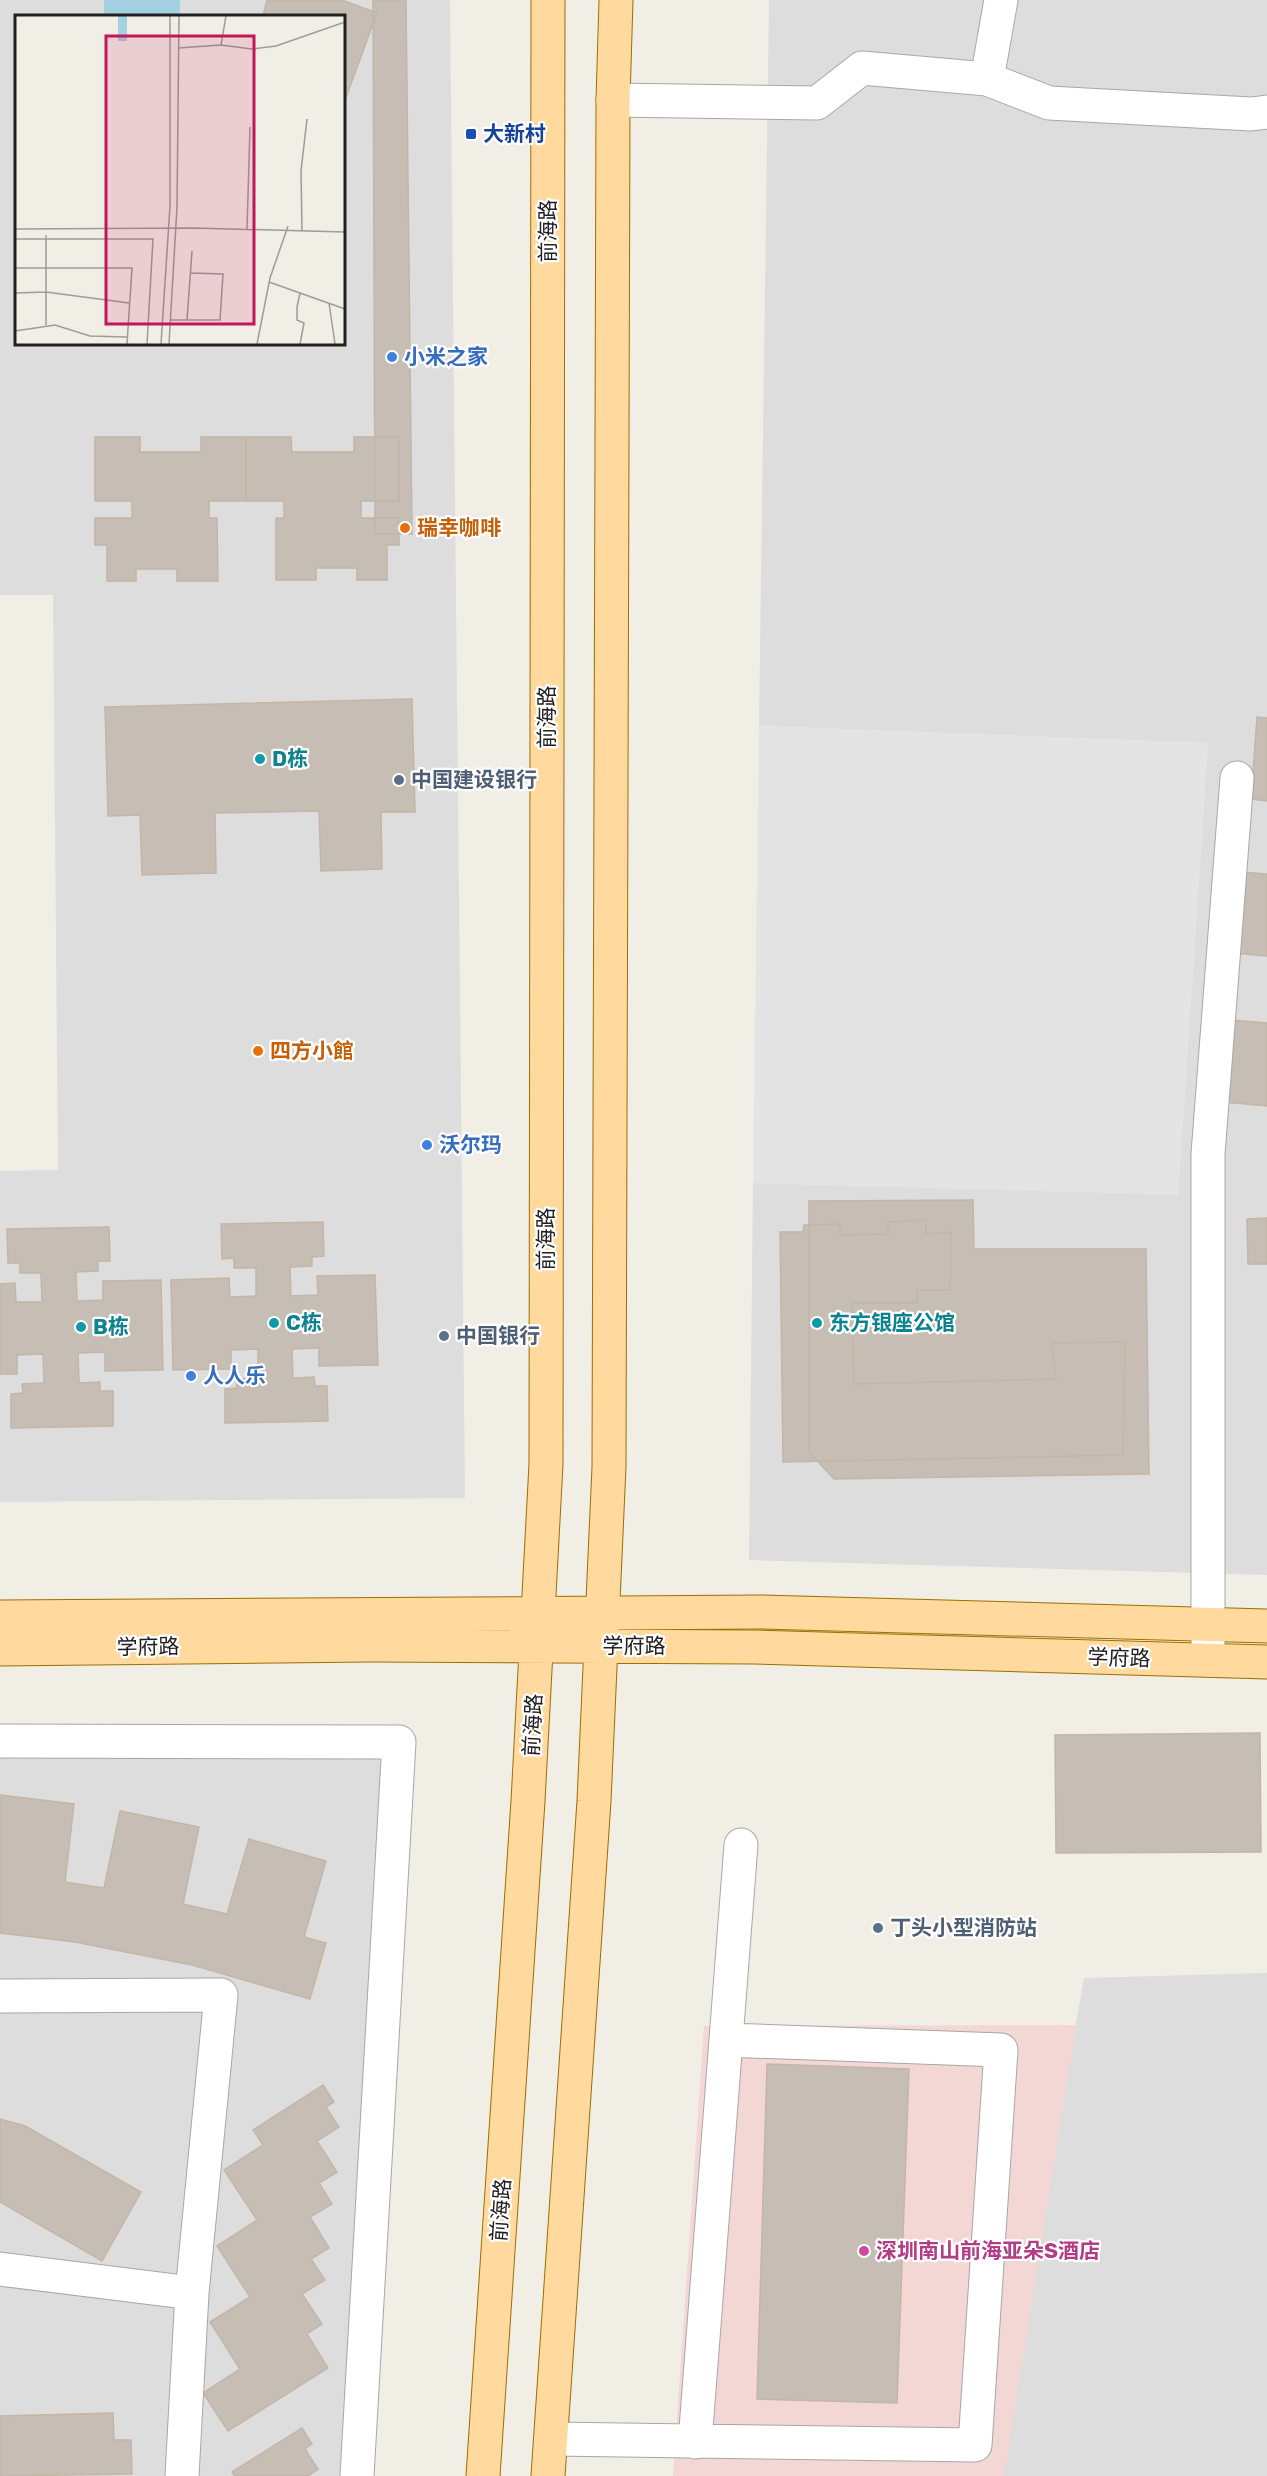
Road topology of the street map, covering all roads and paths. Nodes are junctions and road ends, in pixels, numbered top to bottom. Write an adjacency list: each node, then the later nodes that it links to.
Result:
1 (548, 0): 8 (main road, 前海路)
2 (616, 0): 5 (main road)
3 (1001, 0): 4 (lane)
4 (987, 79): 5 (lane); 6 (lane)
5 (613, 100): 9 (main road)
6 (1267, 112)
7 (1237, 778): 11 (lane)
8 (538, 1613): 9 (main road, 学府路); 10 (main road, 学府路); 13 (main road, 前海路)
9 (603, 1613): 11 (main road, 学府路); 14 (main road)
10 (0, 1617)
11 (1209, 1625): 12 (main road, 学府路); 16 (lane)
12 (1267, 1626)
13 (537, 1645): 14 (main road, 学府路); 15 (main road, 学府路); 28 (main road, 前海路)
14 (601, 1646): 16 (main road, 学府路); 24 (main road)
15 (0, 1649)
16 (1208, 1660): 17 (main road, 学府路)
17 (1267, 1662)
18 (0, 1741): 27 (lane)
19 (741, 1845): 21 (lane)
20 (0, 1996): 23 (lane)
21 (726, 2040): 25 (lane); 25 (lane)
22 (0, 2268): 23 (lane)
23 (192, 2293): 26 (lane)
24 (551, 2439): 25 (lane); 29 (main road)
25 (695, 2442)
26 (182, 2476)
27 (357, 2476)
28 (483, 2476)
29 (548, 2476)

